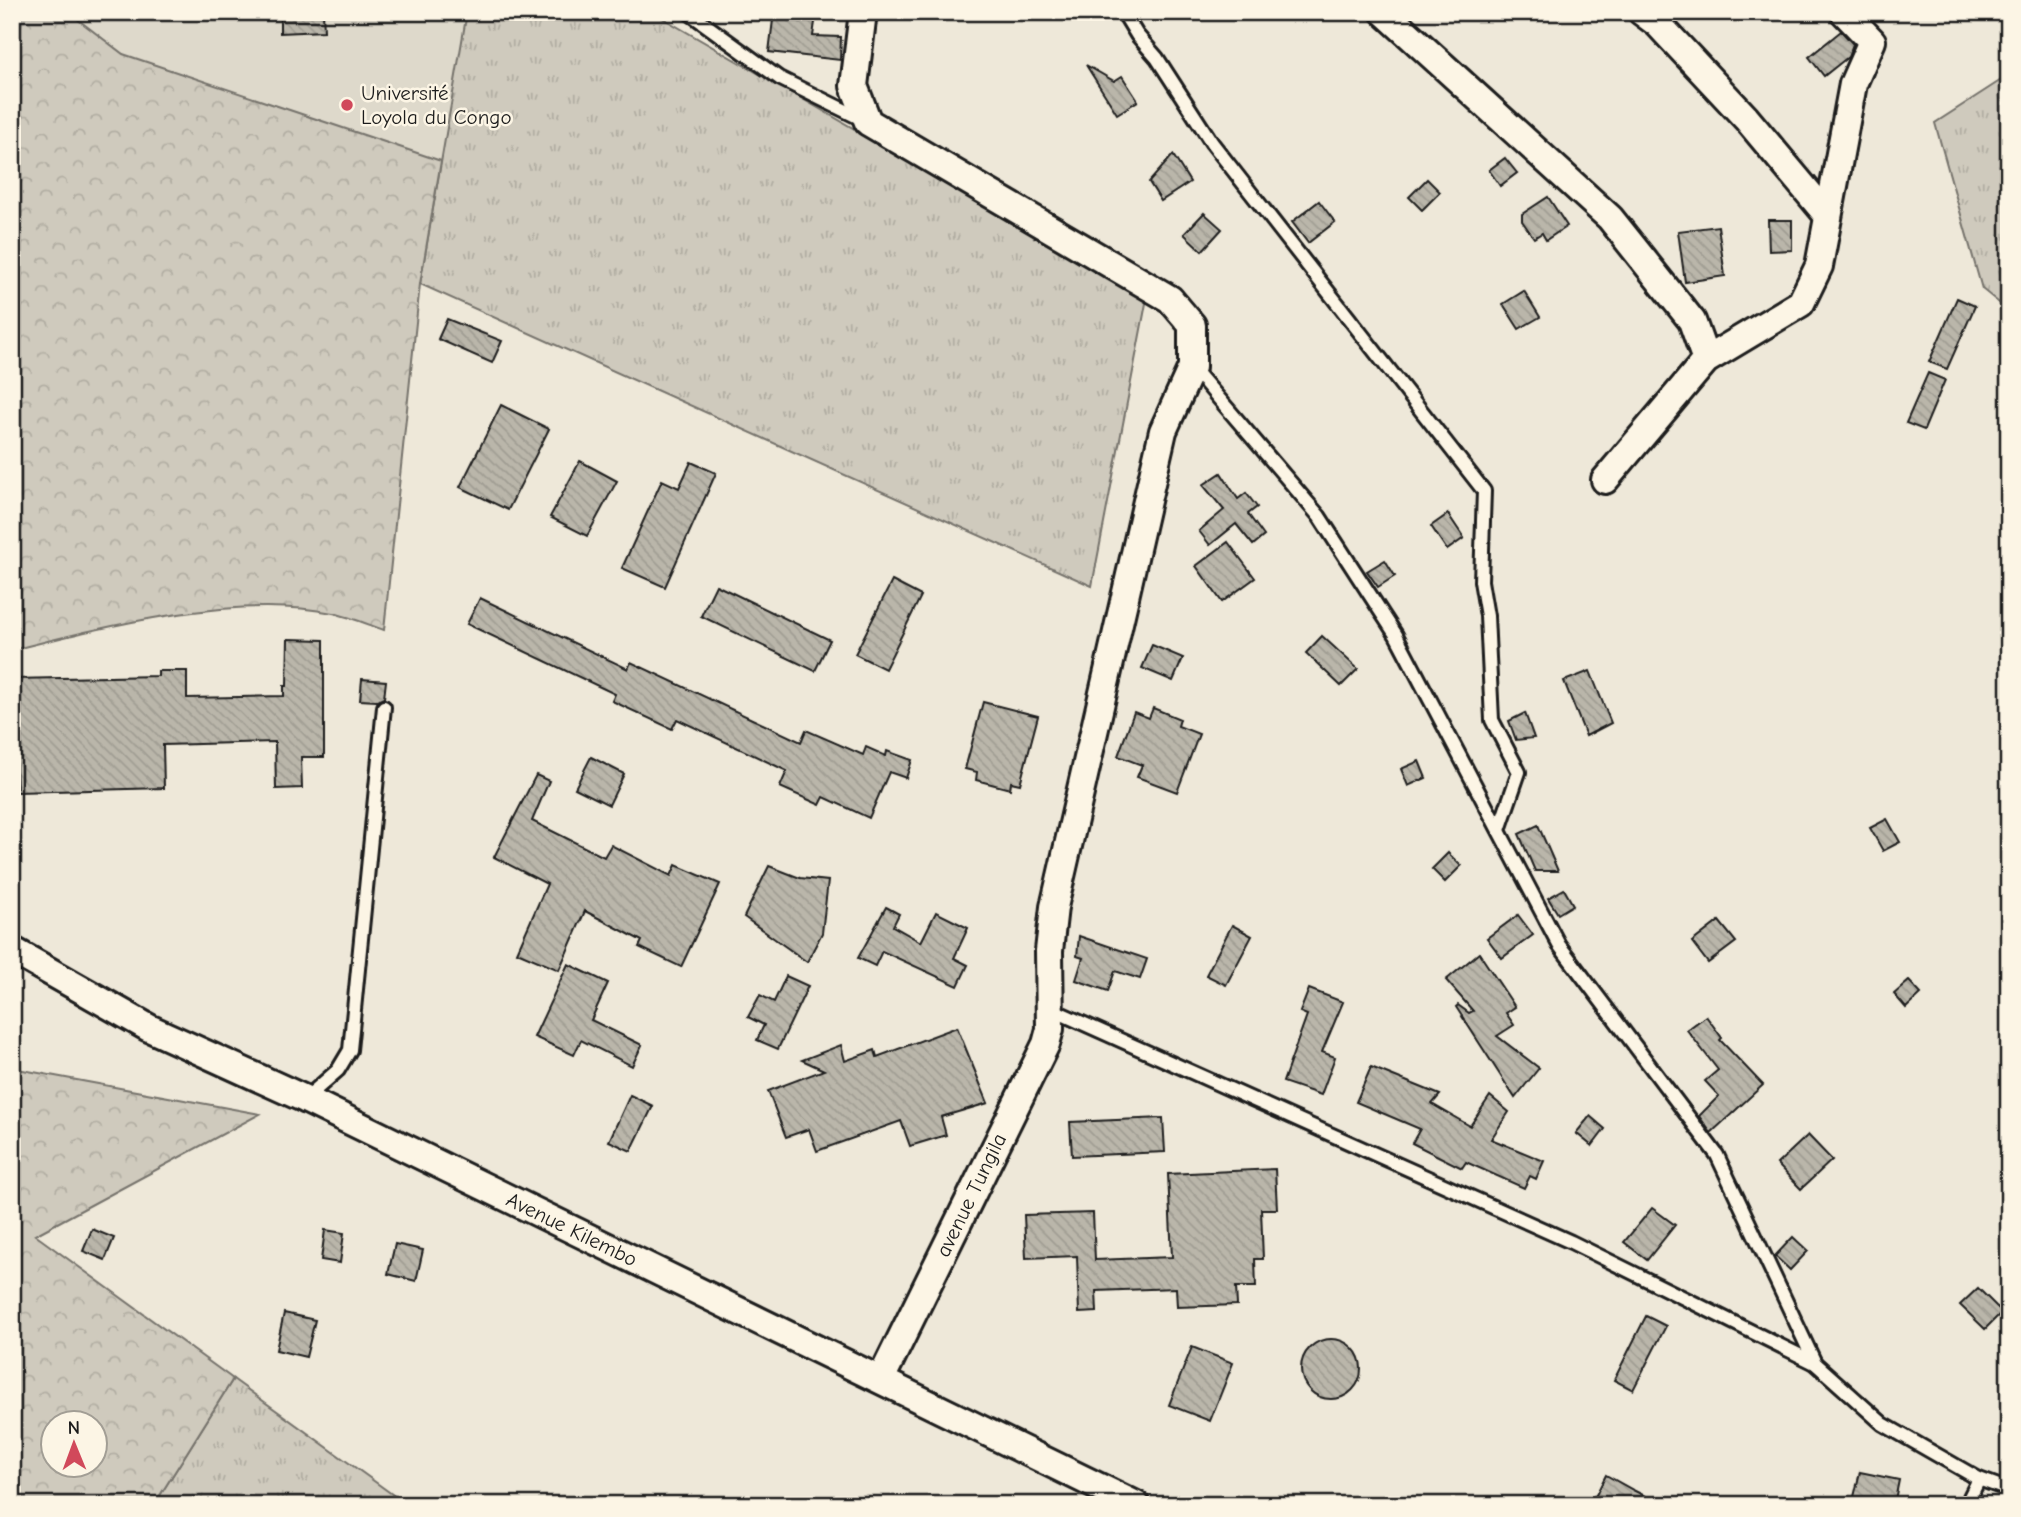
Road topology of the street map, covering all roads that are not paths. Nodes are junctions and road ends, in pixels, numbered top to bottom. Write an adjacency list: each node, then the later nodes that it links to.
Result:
1 (688, 12): 9 (lane)
2 (863, 12): 9 (street)
3 (1123, 12): 15 (lane)
4 (1384, 12): 11 (street)
5 (1642, 12): 10 (street)
6 (1844, 12): 8 (street)
7 (1853, 12): 8 (street)
8 (1872, 41): 10 (street)
9 (868, 122): 12 (street)
10 (1828, 216): 11 (street)
11 (1706, 360): 13 (street)
12 (1192, 367): 15 (lane); 17 (street, avenue Tungila)
13 (1605, 480)
14 (384, 707): 18 (lane)
15 (1499, 830): 19 (lane)
16 (12, 950): 18 (street, Avenue Kilembo)
17 (1051, 1009): 19 (lane); 20 (street, avenue Tungila)
18 (305, 1099): 20 (street, Avenue Kilembo)
19 (1815, 1363): 21 (lane)
20 (881, 1379): 23 (street, Avenue Kilembo)
21 (1979, 1479): 22 (lane); 24 (lane)
22 (2009, 1490)
23 (1136, 1505)
24 (1966, 1505)

